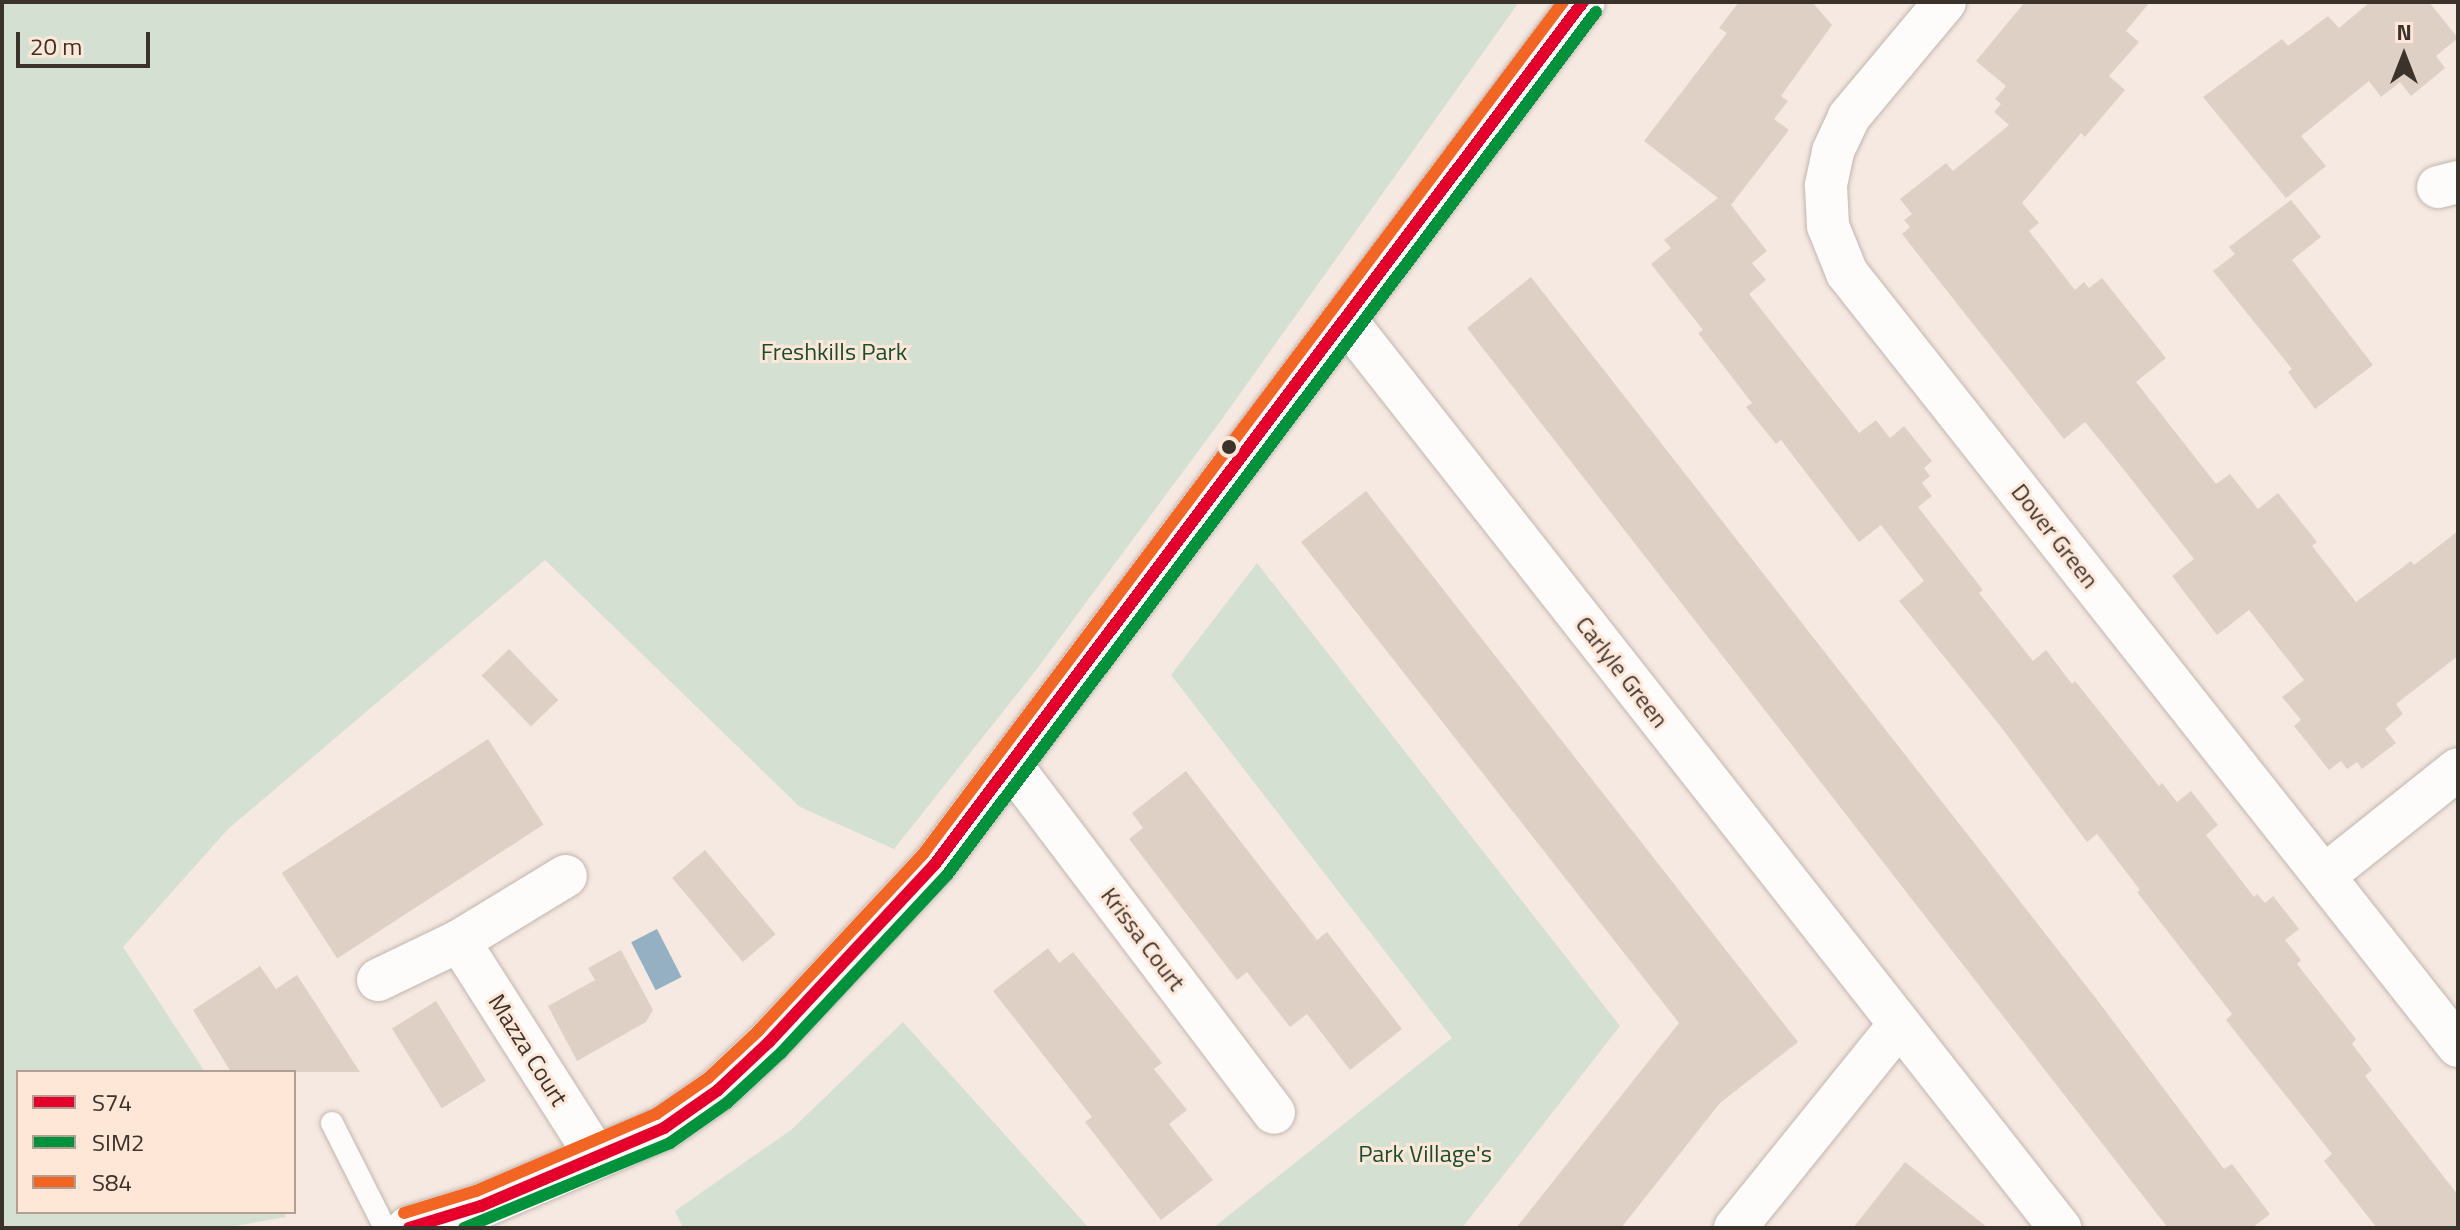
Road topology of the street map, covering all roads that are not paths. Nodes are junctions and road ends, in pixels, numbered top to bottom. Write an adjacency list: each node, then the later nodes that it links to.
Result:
1 (1583, 2): 3 (street)
2 (1945, 2): 7 (street, Dover Green)
3 (1345, 319): 4 (street); 10 (street, Carlyle Green)
4 (1011, 765): 12 (street, Krissa Court); 14 (street)
5 (2458, 769): 7 (street)
6 (566, 876): 8 (street)
7 (2324, 876): 11 (street, Dover Green)
8 (459, 941): 9 (street); 14 (street, Mazza Court)
9 (378, 980)
10 (1899, 1025): 17 (street); 18 (street, Carlyle Green)
11 (2458, 1046)
12 (1274, 1113)
13 (332, 1123): 16 (lane)
14 (597, 1158): 15 (street)
15 (434, 1224)
16 (385, 1228)
17 (1735, 1228)
18 (2060, 1228)

